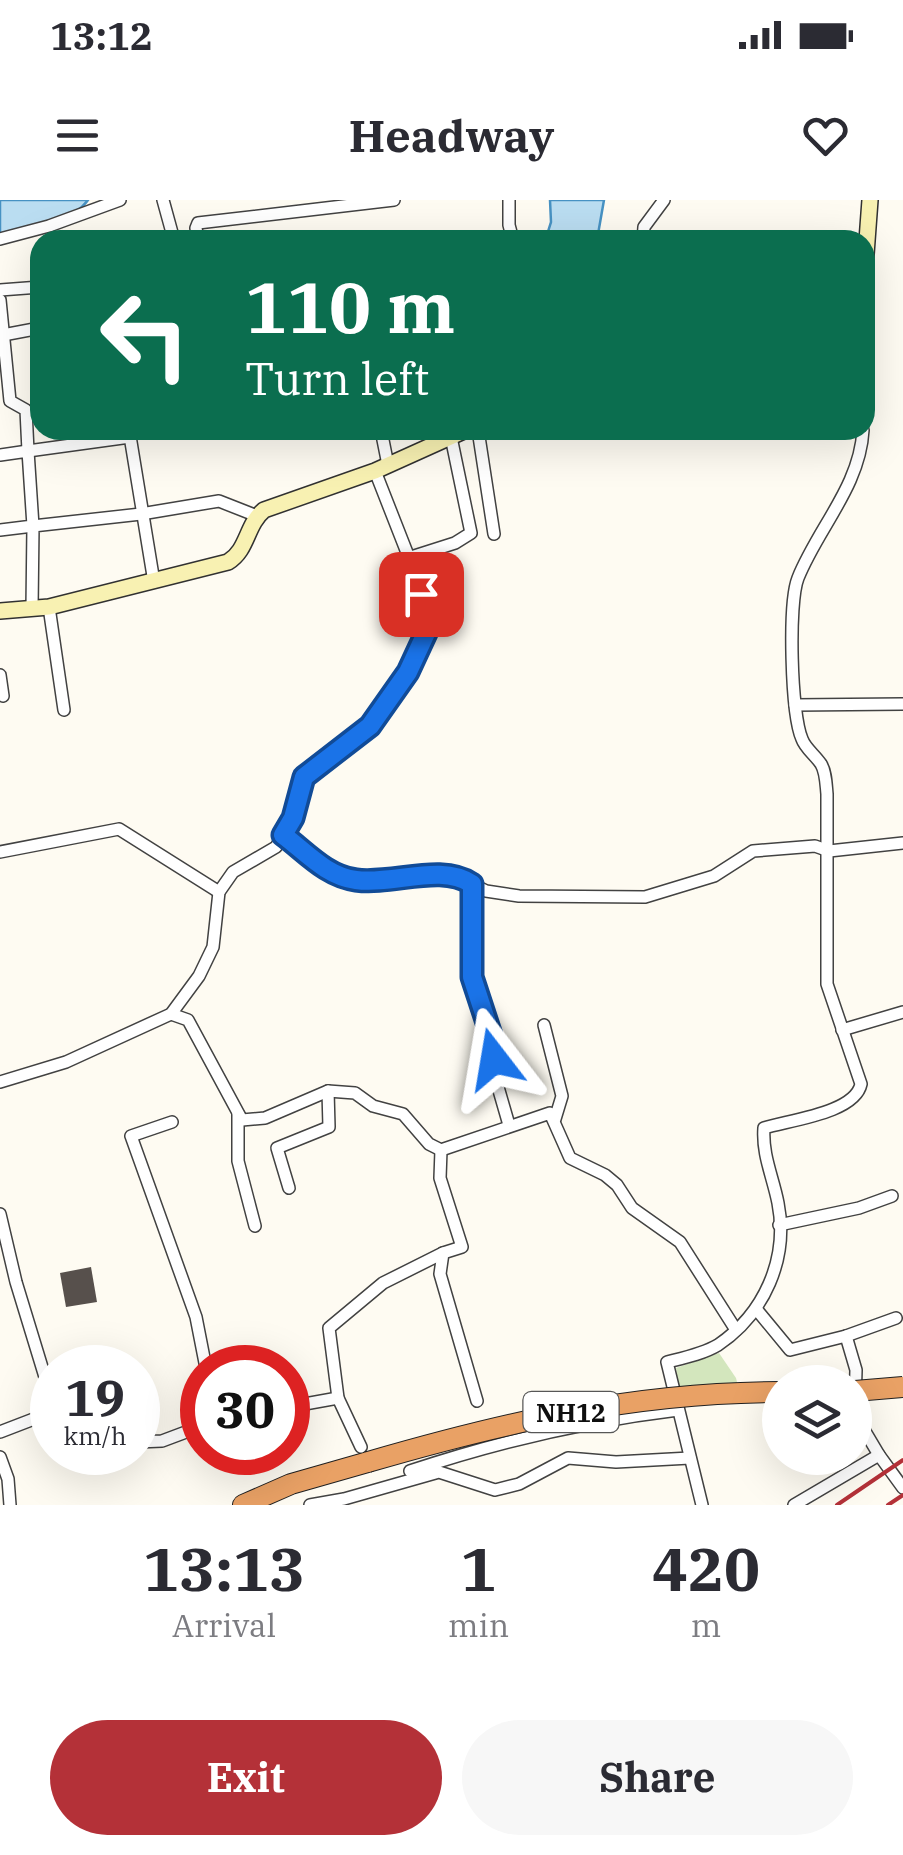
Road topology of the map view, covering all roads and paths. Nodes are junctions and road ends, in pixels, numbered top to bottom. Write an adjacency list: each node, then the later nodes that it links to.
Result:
1 (120, 200): 7 (street)
2 (163, 200): 8 (street)
3 (394, 200): 9 (street)
4 (509, 200): 10 (street)
5 (664, 200): 11 (street)
6 (870, 200): 12 (main road)
7 (33, 230)
8 (171, 230)
9 (196, 230)
10 (510, 230)
11 (644, 230)
12 (868, 230)
13 (30, 231): 14 (street)
14 (0, 238)
15 (30, 288): 16 (street)
16 (0, 290)
17 (0, 300): 19 (street)
18 (30, 330): 19 (street)
19 (3, 335): 27 (street)
20 (88, 440): 27 (street)
21 (131, 440): 30 (street)
22 (381, 440): 29 (street)
23 (443, 440): 29 (main road)
24 (460, 440): 35 (street)
25 (480, 440): 34 (street)
26 (862, 440): 42 (street)
27 (28, 450): 28 (street); 32 (street)
28 (0, 455)
29 (381, 468): 31 (main road); 35 (street)
30 (141, 514): 31 (street); 32 (street); 36 (street)
31 (257, 516): 36 (main road)
32 (34, 526): 33 (street); 38 (street)
33 (0, 530)
34 (494, 534)
35 (408, 558): 45 (street)
36 (154, 582): 37 (main road)
37 (49, 607): 38 (main road); 44 (street)
38 (32, 608): 39 (main road)
39 (0, 610)
40 (0, 675): 41 (street)
41 (4, 696)
42 (795, 704): 43 (street); 47 (street)
43 (903, 704)
44 (64, 710)
45 (283, 835): 49 (street); 50 (street)
46 (903, 844): 47 (street)
47 (829, 851): 49 (street); 54 (street)
48 (0, 852): 50 (street)
49 (472, 884): 60 (street)
50 (219, 892): 52 (street)
51 (903, 1012): 54 (street)
52 (171, 1014): 55 (street); 57 (street)
53 (544, 1025): 58 (street)
54 (842, 1030): 65 (street)
55 (0, 1082)
56 (328, 1091): 57 (street); 61 (street); 62 (street)
57 (238, 1114): 66 (street)
58 (555, 1119): 60 (street); 70 (street)
59 (172, 1122): 73 (street)
60 (508, 1125): 61 (street)
61 (441, 1150): 67 (street)
62 (289, 1188)
63 (892, 1196): 65 (street)
64 (0, 1214): 72 (street)
65 (778, 1225): 68 (street)
66 (256, 1226)
67 (443, 1253): 77 (street); 78 (street)
68 (757, 1310): 70 (street); 71 (street)
69 (896, 1318): 71 (street)
70 (736, 1330): 80 (street)
71 (846, 1336): 84 (street)
72 (35, 1345)
73 (201, 1345)
74 (903, 1387): 75 (highway, bridge)
75 (872, 1390)
76 (762, 1393): 87 (highway, NH12, bridge)
77 (338, 1398): 79 (street); 83 (street)
78 (477, 1401)
79 (310, 1403)
80 (678, 1410): 86 (street); 89 (street)
81 (30, 1420): 82 (street)
82 (0, 1432)
83 (361, 1447)
84 (879, 1456): 88 (street); 95 (street)
85 (0, 1457): 90 (street)
86 (690, 1458): 89 (street); 94 (street)
87 (331, 1473): 91 (highway, NH12); 92 (highway, NH12)
88 (903, 1488)
89 (331, 1500): 93 (street)
90 (10, 1505)
91 (243, 1505)
92 (272, 1505)
93 (310, 1505)
94 (702, 1505)
95 (794, 1505)

